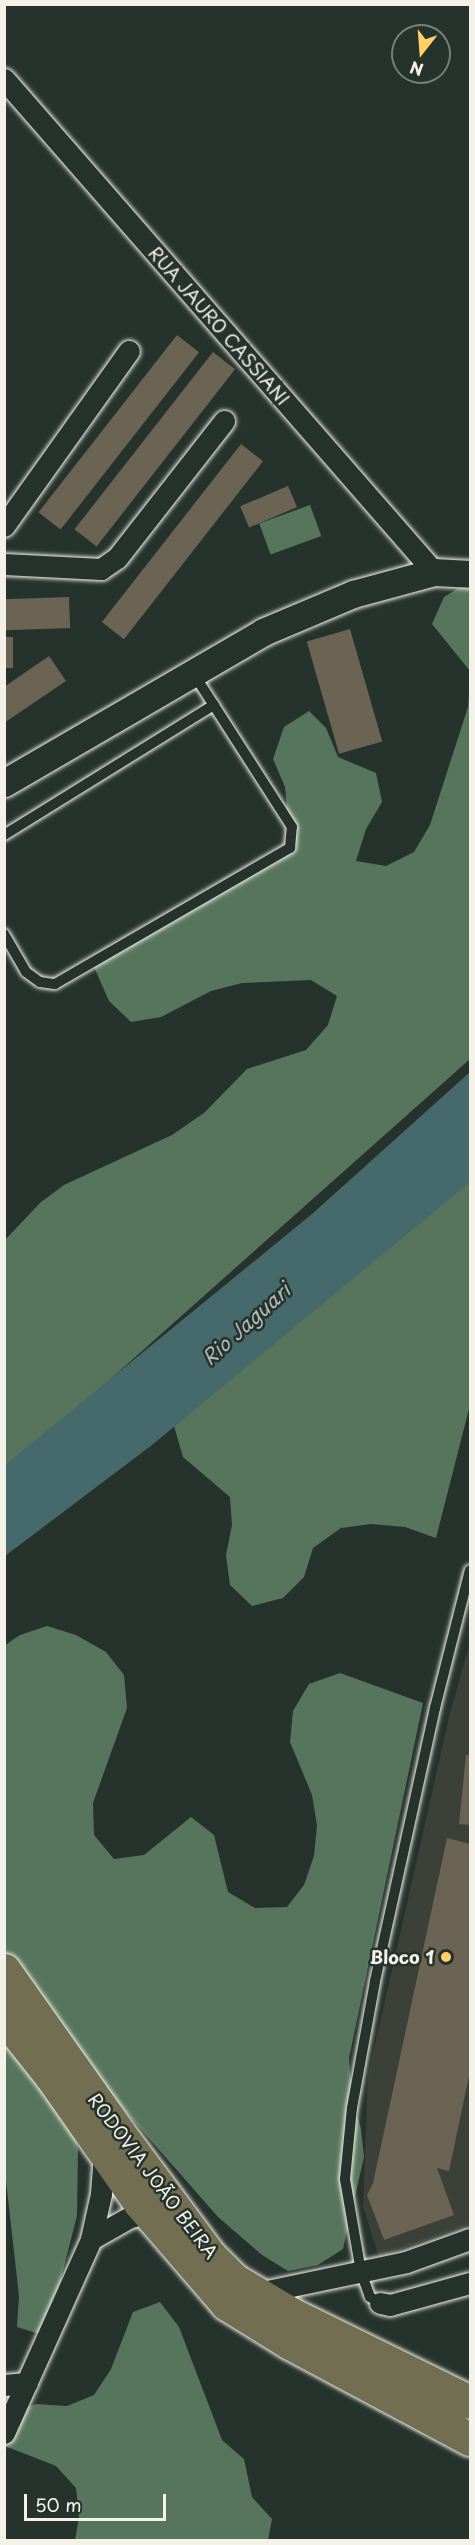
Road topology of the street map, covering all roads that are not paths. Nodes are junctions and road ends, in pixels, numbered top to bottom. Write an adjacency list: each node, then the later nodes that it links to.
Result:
1 (4, 80): 6 (street, RUA JAURO CASSIANI)
2 (129, 351): 4 (street)
3 (224, 421): 5 (street)
4 (4, 526)
5 (4, 564)
6 (434, 572): 7 (street); 8 (street)
7 (471, 574)
8 (193, 672): 9 (lane); 10 (street)
9 (214, 705): 11 (lane); 12 (lane)
10 (4, 783)
11 (4, 835)
12 (4, 934)
13 (471, 1570): 20 (lane)
14 (4, 1970): 22 (main road, RODOVIA JOÃO BEIRA)
15 (4, 2017): 16 (main road, RODOVIA JOÃO BEIRA)
16 (104, 2152): 17 (main road, RODOVIA JOÃO BEIRA); 18 (street)
17 (148, 2213): 18 (street); 28 (main road, RODOVIA JOÃO BEIRA)
18 (91, 2239): 24 (street)
19 (471, 2239): 20 (street)
20 (361, 2272): 22 (street); 23 (lane)
21 (471, 2283): 23 (street)
22 (253, 2294): 26 (main road, RODOVIA JOÃO BEIRA)
23 (380, 2303)
24 (27, 2383): 25 (street); 27 (street)
25 (4, 2385)
26 (471, 2402)
27 (4, 2433)
28 (471, 2439)

